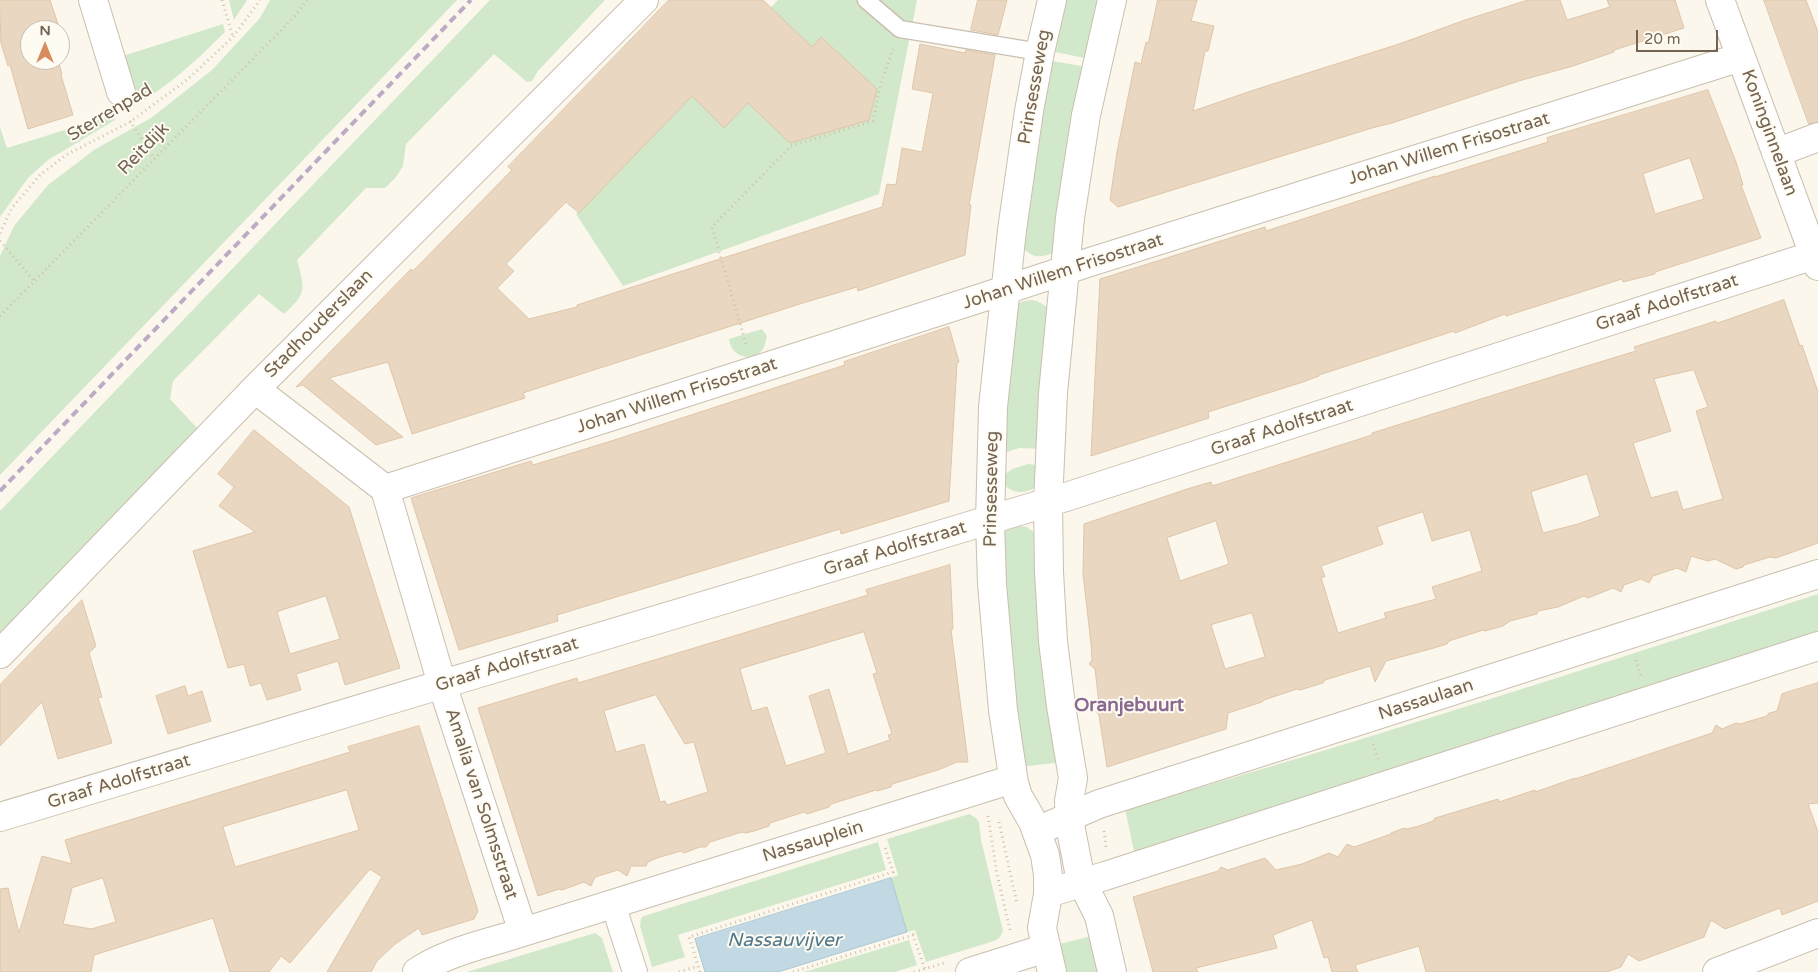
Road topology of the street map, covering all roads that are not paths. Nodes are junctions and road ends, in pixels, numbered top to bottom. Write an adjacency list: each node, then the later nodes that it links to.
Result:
1 (93, 0): 9 (street)
2 (644, 0): 15 (street, Stadhouderslaan)
3 (866, 0): 7 (lane)
4 (1052, 0): 7 (street, Prinsesseweg)
5 (1112, 0): 13 (street)
6 (1720, 0): 8 (street, Koninginnelaan)
7 (1040, 52): 14 (street, Prinsesseweg)
8 (1741, 57): 11 (street, Koninginnelaan); 13 (street, Johan Willem Frisostraat)
9 (121, 92)
10 (1818, 137): 11 (street)
11 (1776, 153): 12 (street, Koninginnelaan)
12 (1816, 261): 17 (street, Graaf Adolfstraat)
13 (1065, 270): 14 (street, Johan Willem Frisostraat); 17 (street)
14 (1006, 290): 16 (street, Johan Willem Frisostraat); 18 (street, Prinsesseweg)
15 (254, 389): 16 (street); 21 (street, Stadhouderslaan)
16 (385, 489): 22 (street, Amalia van Solmsstraat)
17 (1048, 503): 18 (street, Graaf Adolfstraat); 25 (street)
18 (990, 521): 22 (street, Graaf Adolfstraat); 23 (street, Prinsesseweg)
19 (1818, 574): 25 (street, Nassaulaan)
20 (1818, 646): 27 (street)
21 (0, 654)
22 (442, 684): 24 (street, Graaf Adolfstraat); 30 (street, Amalia van Solmsstraat)
23 (1013, 779): 26 (street, Prinsesseweg); 29 (street, Nassauplein)
24 (0, 817)
25 (1070, 817): 26 (street, Nassaulaan); 27 (street)
26 (1037, 831): 28 (street, Prinsesseweg)
27 (1083, 883): 28 (street); 36 (street)
28 (1048, 893): 32 (street, Prinsesseweg)
29 (613, 904): 30 (street, Nassauplein); 34 (street)
30 (523, 932): 33 (street, Nassauplein)
31 (1818, 933): 37 (street)
32 (1049, 960): 35 (street)
33 (416, 972)
34 (636, 972)
35 (970, 972)
36 (1112, 972)
37 (1717, 972)

